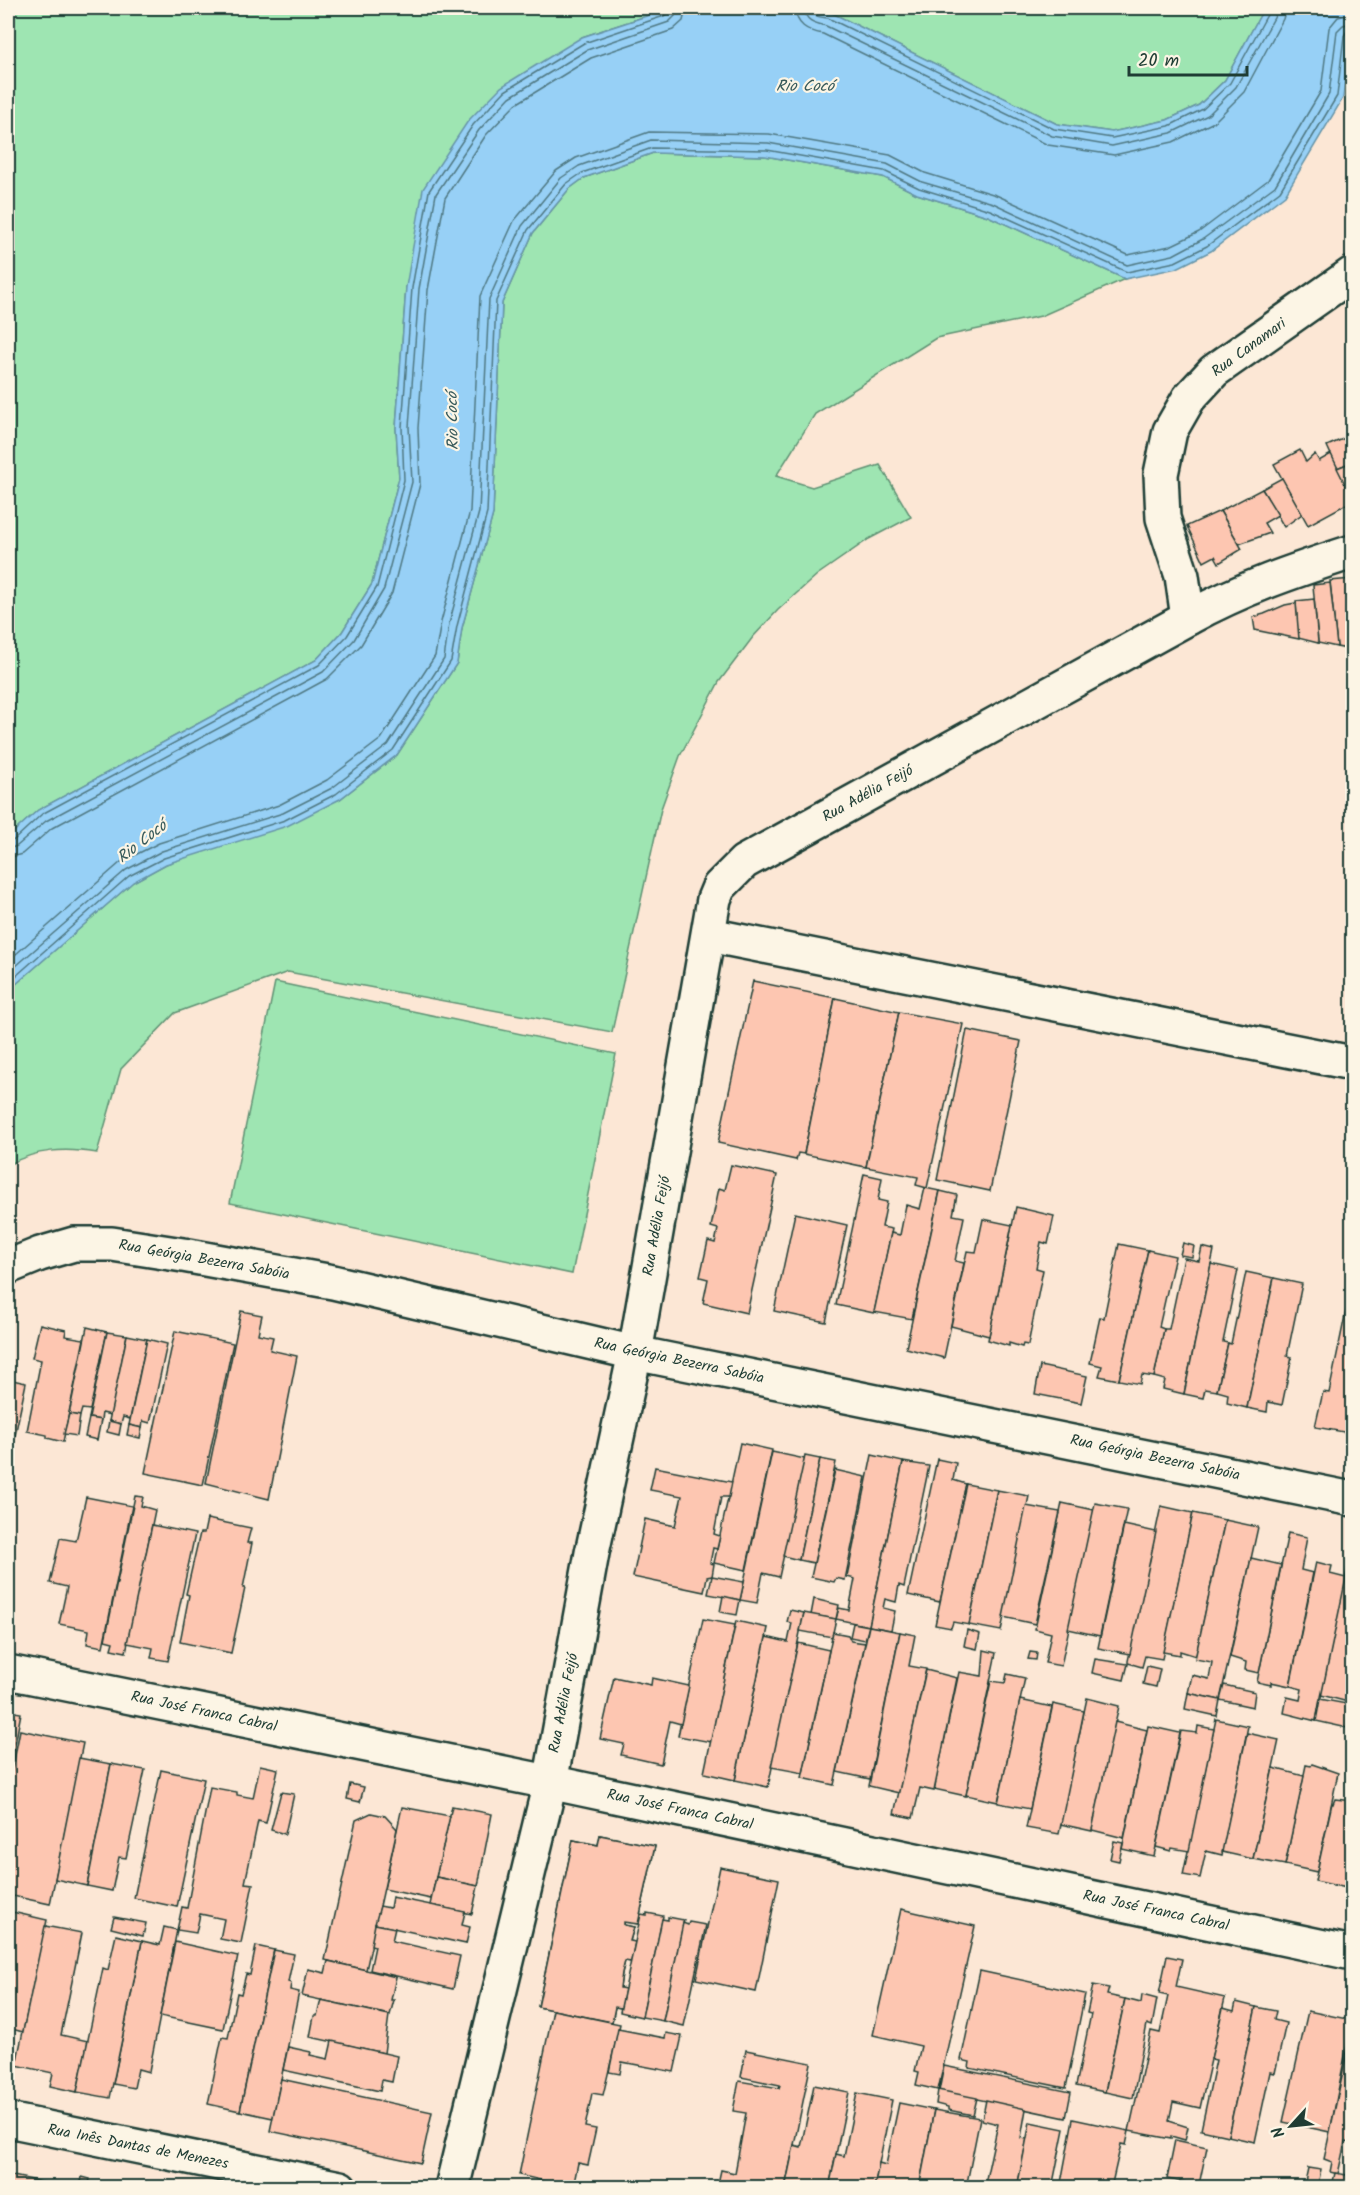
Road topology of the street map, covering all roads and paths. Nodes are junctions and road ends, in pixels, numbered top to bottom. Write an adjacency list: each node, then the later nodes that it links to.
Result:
1 (1353, 274): 3 (street, Rua Canamari)
2 (1353, 552): 3 (street, Rua Adélia Feijó)
3 (1188, 618): 4 (street, Rua Adélia Feijó)
4 (709, 934): 5 (street); 7 (street, Rua Adélia Feijó)
5 (1353, 1063)
6 (8, 1267): 7 (street, Rua Geórgia Bezerra Sabóia)
7 (635, 1353): 8 (street, Rua Geórgia Bezerra Sabóia); 10 (street, Rua Adélia Feijó)
8 (1353, 1499)
9 (8, 1672): 10 (street, Rua José Franca Cabral)
10 (550, 1783): 11 (street, Rua José Franca Cabral); 14 (street, Rua Adélia Feijó)
11 (1353, 1953)
12 (8, 2120): 13 (street, Rua Inês Dantas de Menezes)
13 (340, 2187)
14 (452, 2187)

